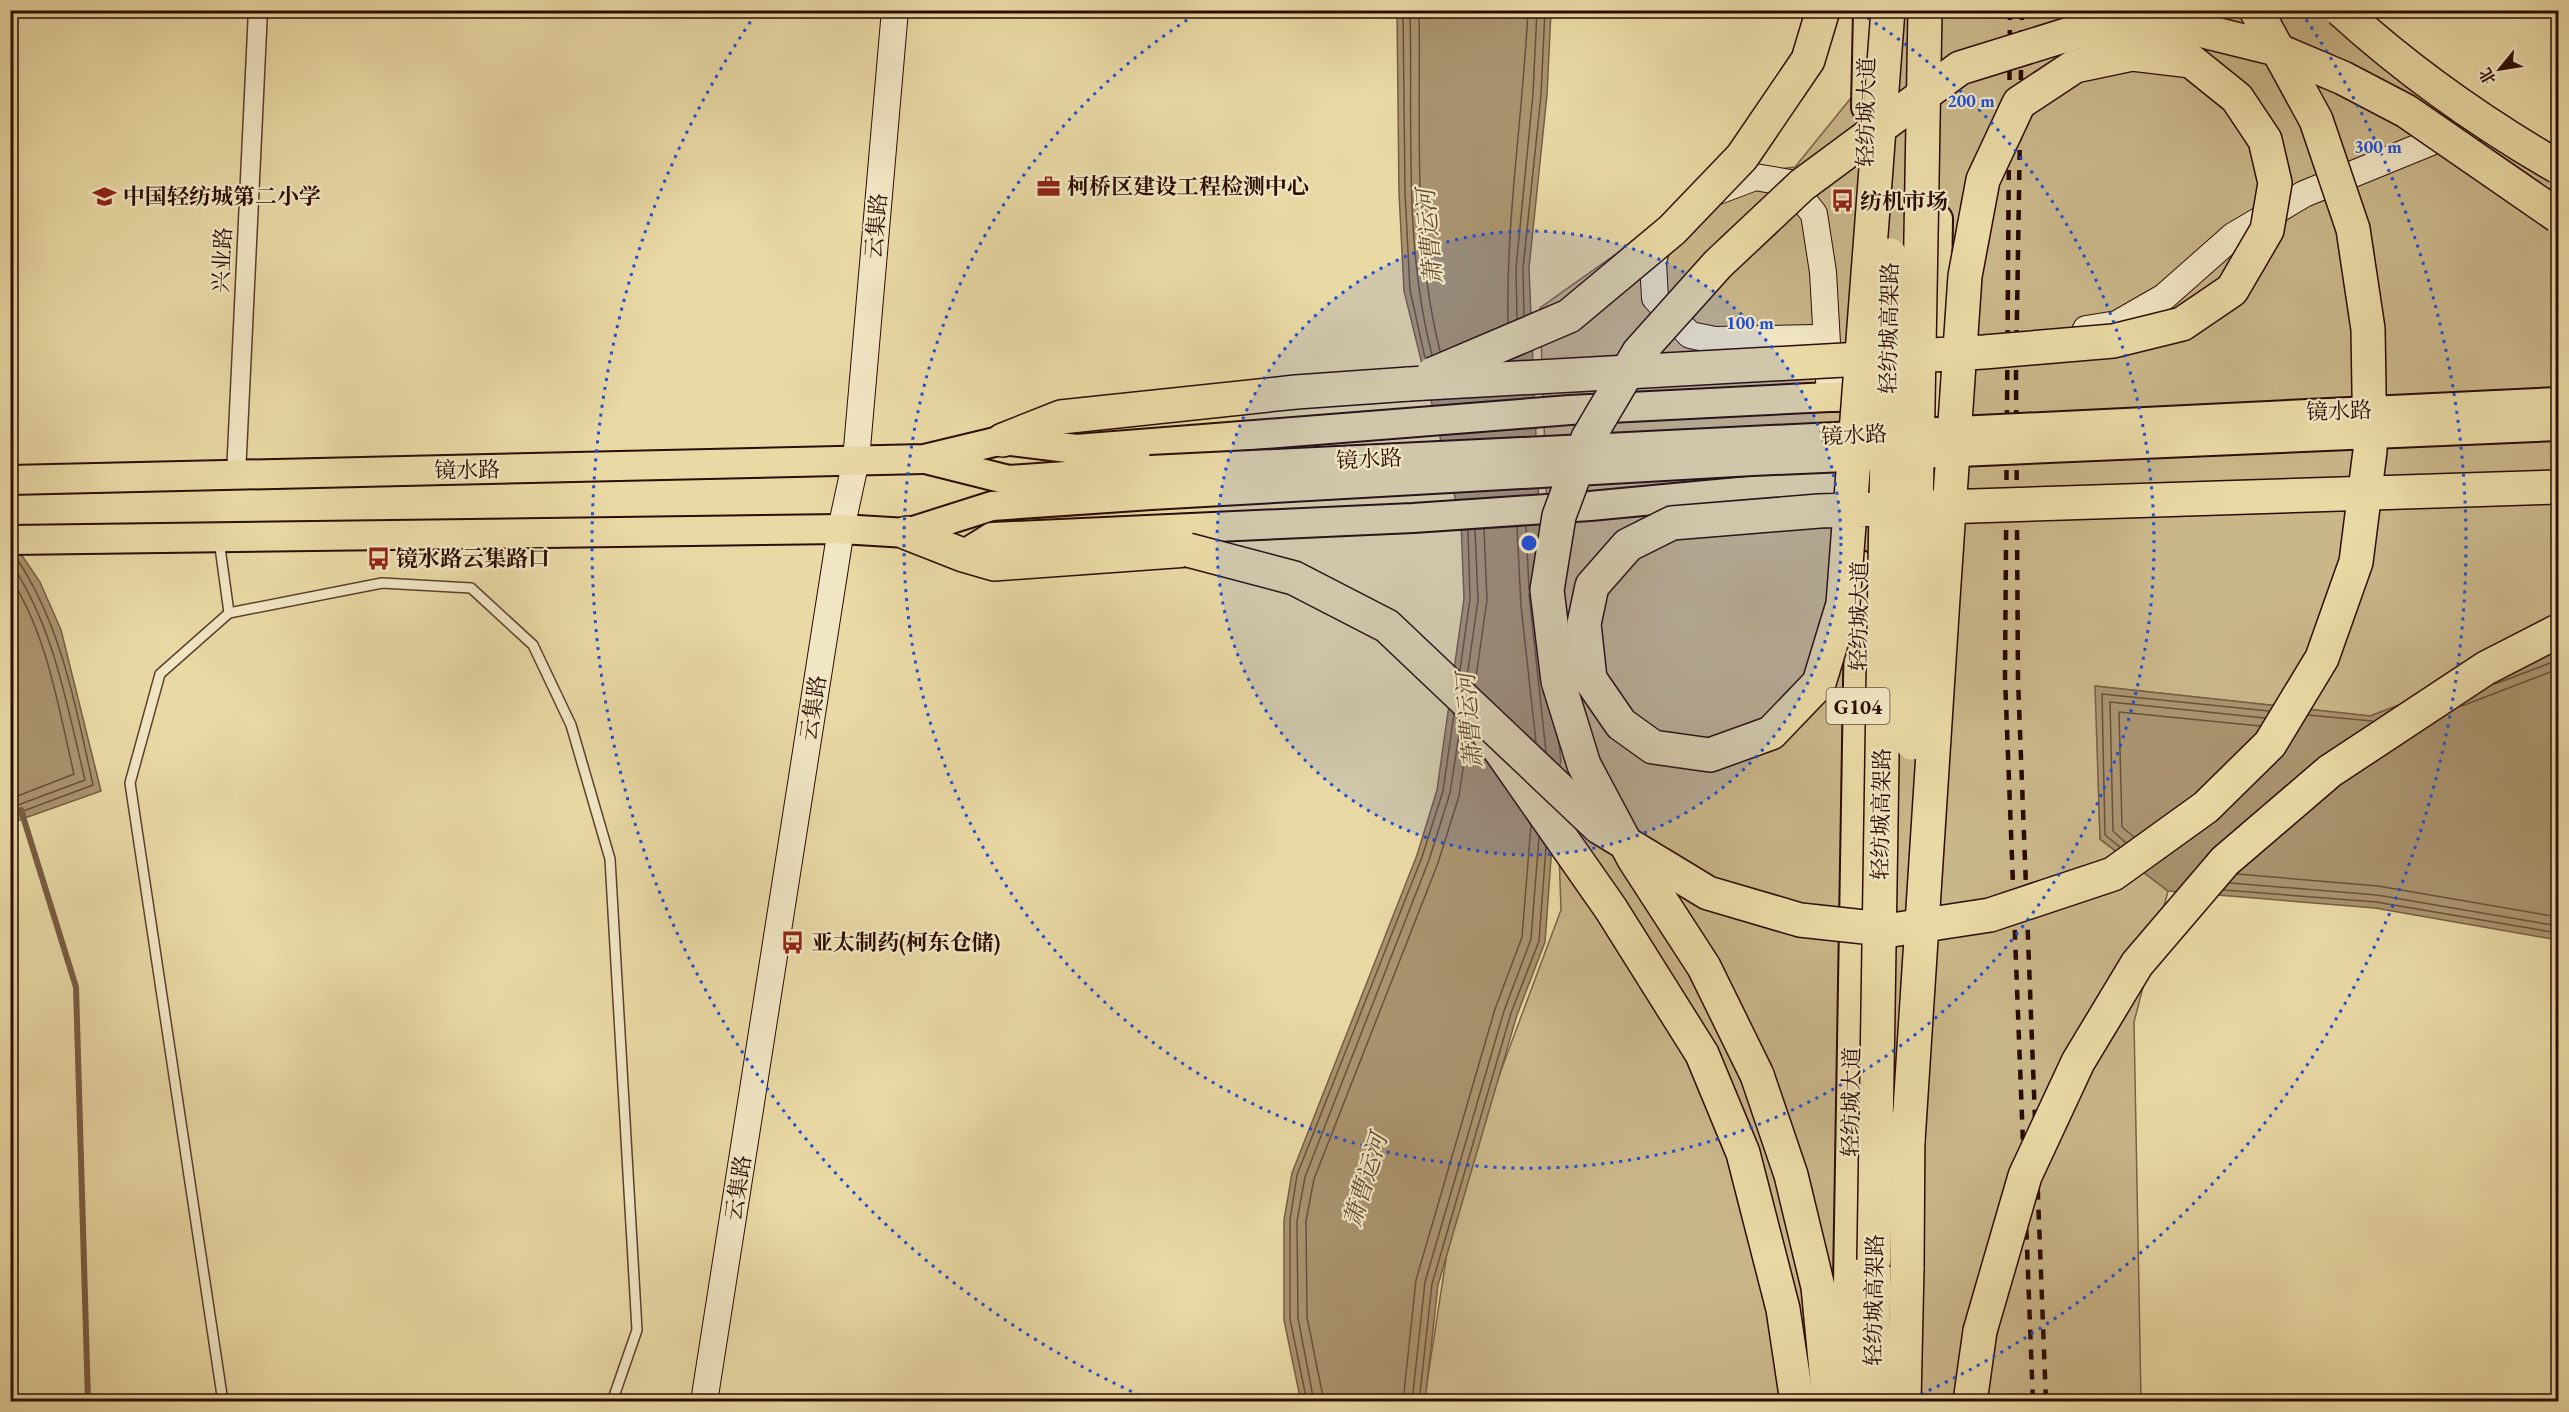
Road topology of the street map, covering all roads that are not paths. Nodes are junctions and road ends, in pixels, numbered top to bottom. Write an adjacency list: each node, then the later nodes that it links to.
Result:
1 (258, 10): 25 (street, 兴业路)
2 (895, 10): 24 (street, 云集路)
3 (1823, 10): 16 (highway, bridge)
4 (1868, 10): 17 (main road, 轻纺城大道 / G104)
5 (1888, 10): 30 (highway, bridge)
6 (1894, 10): 46 (highway, 轻纺城高架路, bridge)
7 (1925, 10): 39 (highway, 轻纺城高架路, bridge)
8 (1941, 10): 18 (main road)
9 (2256, 10): 38 (highway, bridge)
10 (2341, 10): 12 (highway, bridge)
11 (2559, 150): 14 (street)
12 (2559, 166)
13 (2559, 216): 44 (highway, bridge)
14 (2041, 335)
15 (1815, 338): 19 (street)
16 (1409, 384): 22 (highway); 39 (highway, bridge)
17 (1861, 396): 18 (main road); 19 (main road); 26 (main road, 轻纺城大道 / G104)
18 (1935, 396): 27 (main road)
19 (1830, 397): 22 (main road)
20 (2559, 402): 29 (main road, 镜水路, bridge)
21 (2559, 426): 29 (main road, bridge)
22 (1003, 440): 23 (main road)
23 (924, 459): 24 (main road, 镜水路); 29 (main road)
24 (856, 460): 25 (main road, 镜水路); 31 (street, 云集路)
25 (236, 475): 28 (main road, 镜水路)
26 (1862, 479): 27 (main road); 35 (main road); 45 (main road, 轻纺城大道 / G104)
27 (1934, 479): 48 (main road)
28 (10, 480)
29 (1150, 482): 32 (main road)
30 (2559, 487)
31 (841, 529): 32 (main road); 33 (main road); 42 (street, 云集路)
32 (907, 533): 35 (highway)
33 (219, 537): 34 (main road); 36 (lane)
34 (10, 540)
35 (963, 555): 38 (highway, bridge)
36 (229, 613): 40 (lane); 41 (lane)
37 (2559, 631): 49 (highway, bridge)
38 (1469, 704): 43 (highway, bridge)
39 (1908, 1141): 47 (highway, 轻纺城高架路, bridge)
40 (223, 1401)
41 (612, 1401)
42 (704, 1401)
43 (1797, 1401)
44 (1829, 1401)
45 (1846, 1401)
46 (1872, 1401)
47 (1904, 1401)
48 (1918, 1401)
49 (1970, 1401)

